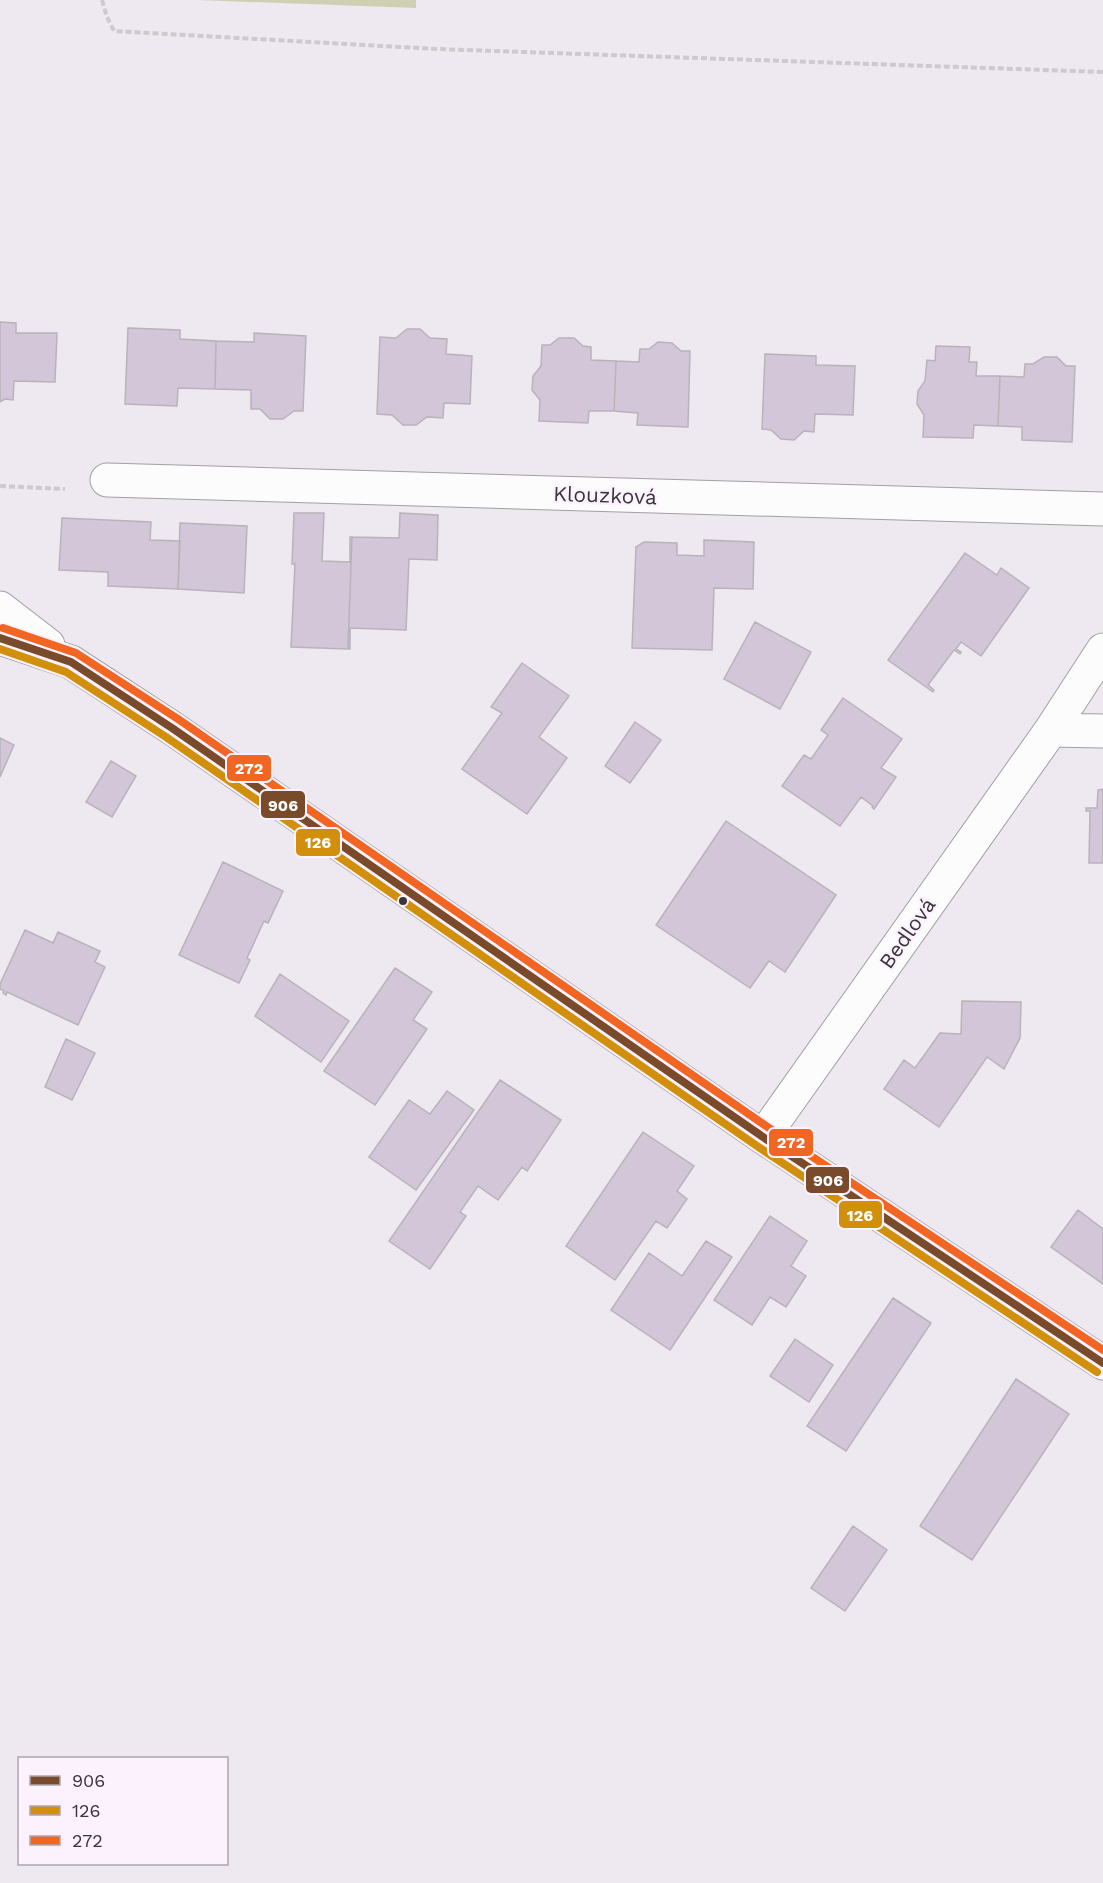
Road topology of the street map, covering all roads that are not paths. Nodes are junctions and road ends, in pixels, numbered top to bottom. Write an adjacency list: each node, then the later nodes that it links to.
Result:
1 (107, 480): 2 (street, Klouzková)
2 (1103, 509)
3 (0, 608): 6 (street)
4 (0, 638): 6 (street)
5 (1103, 650): 7 (street, Bedlová)
6 (71, 662): 9 (street)
7 (1051, 730): 8 (street); 9 (street, Bedlová)
8 (1103, 731)
9 (763, 1137): 10 (street)
10 (1103, 1363)

